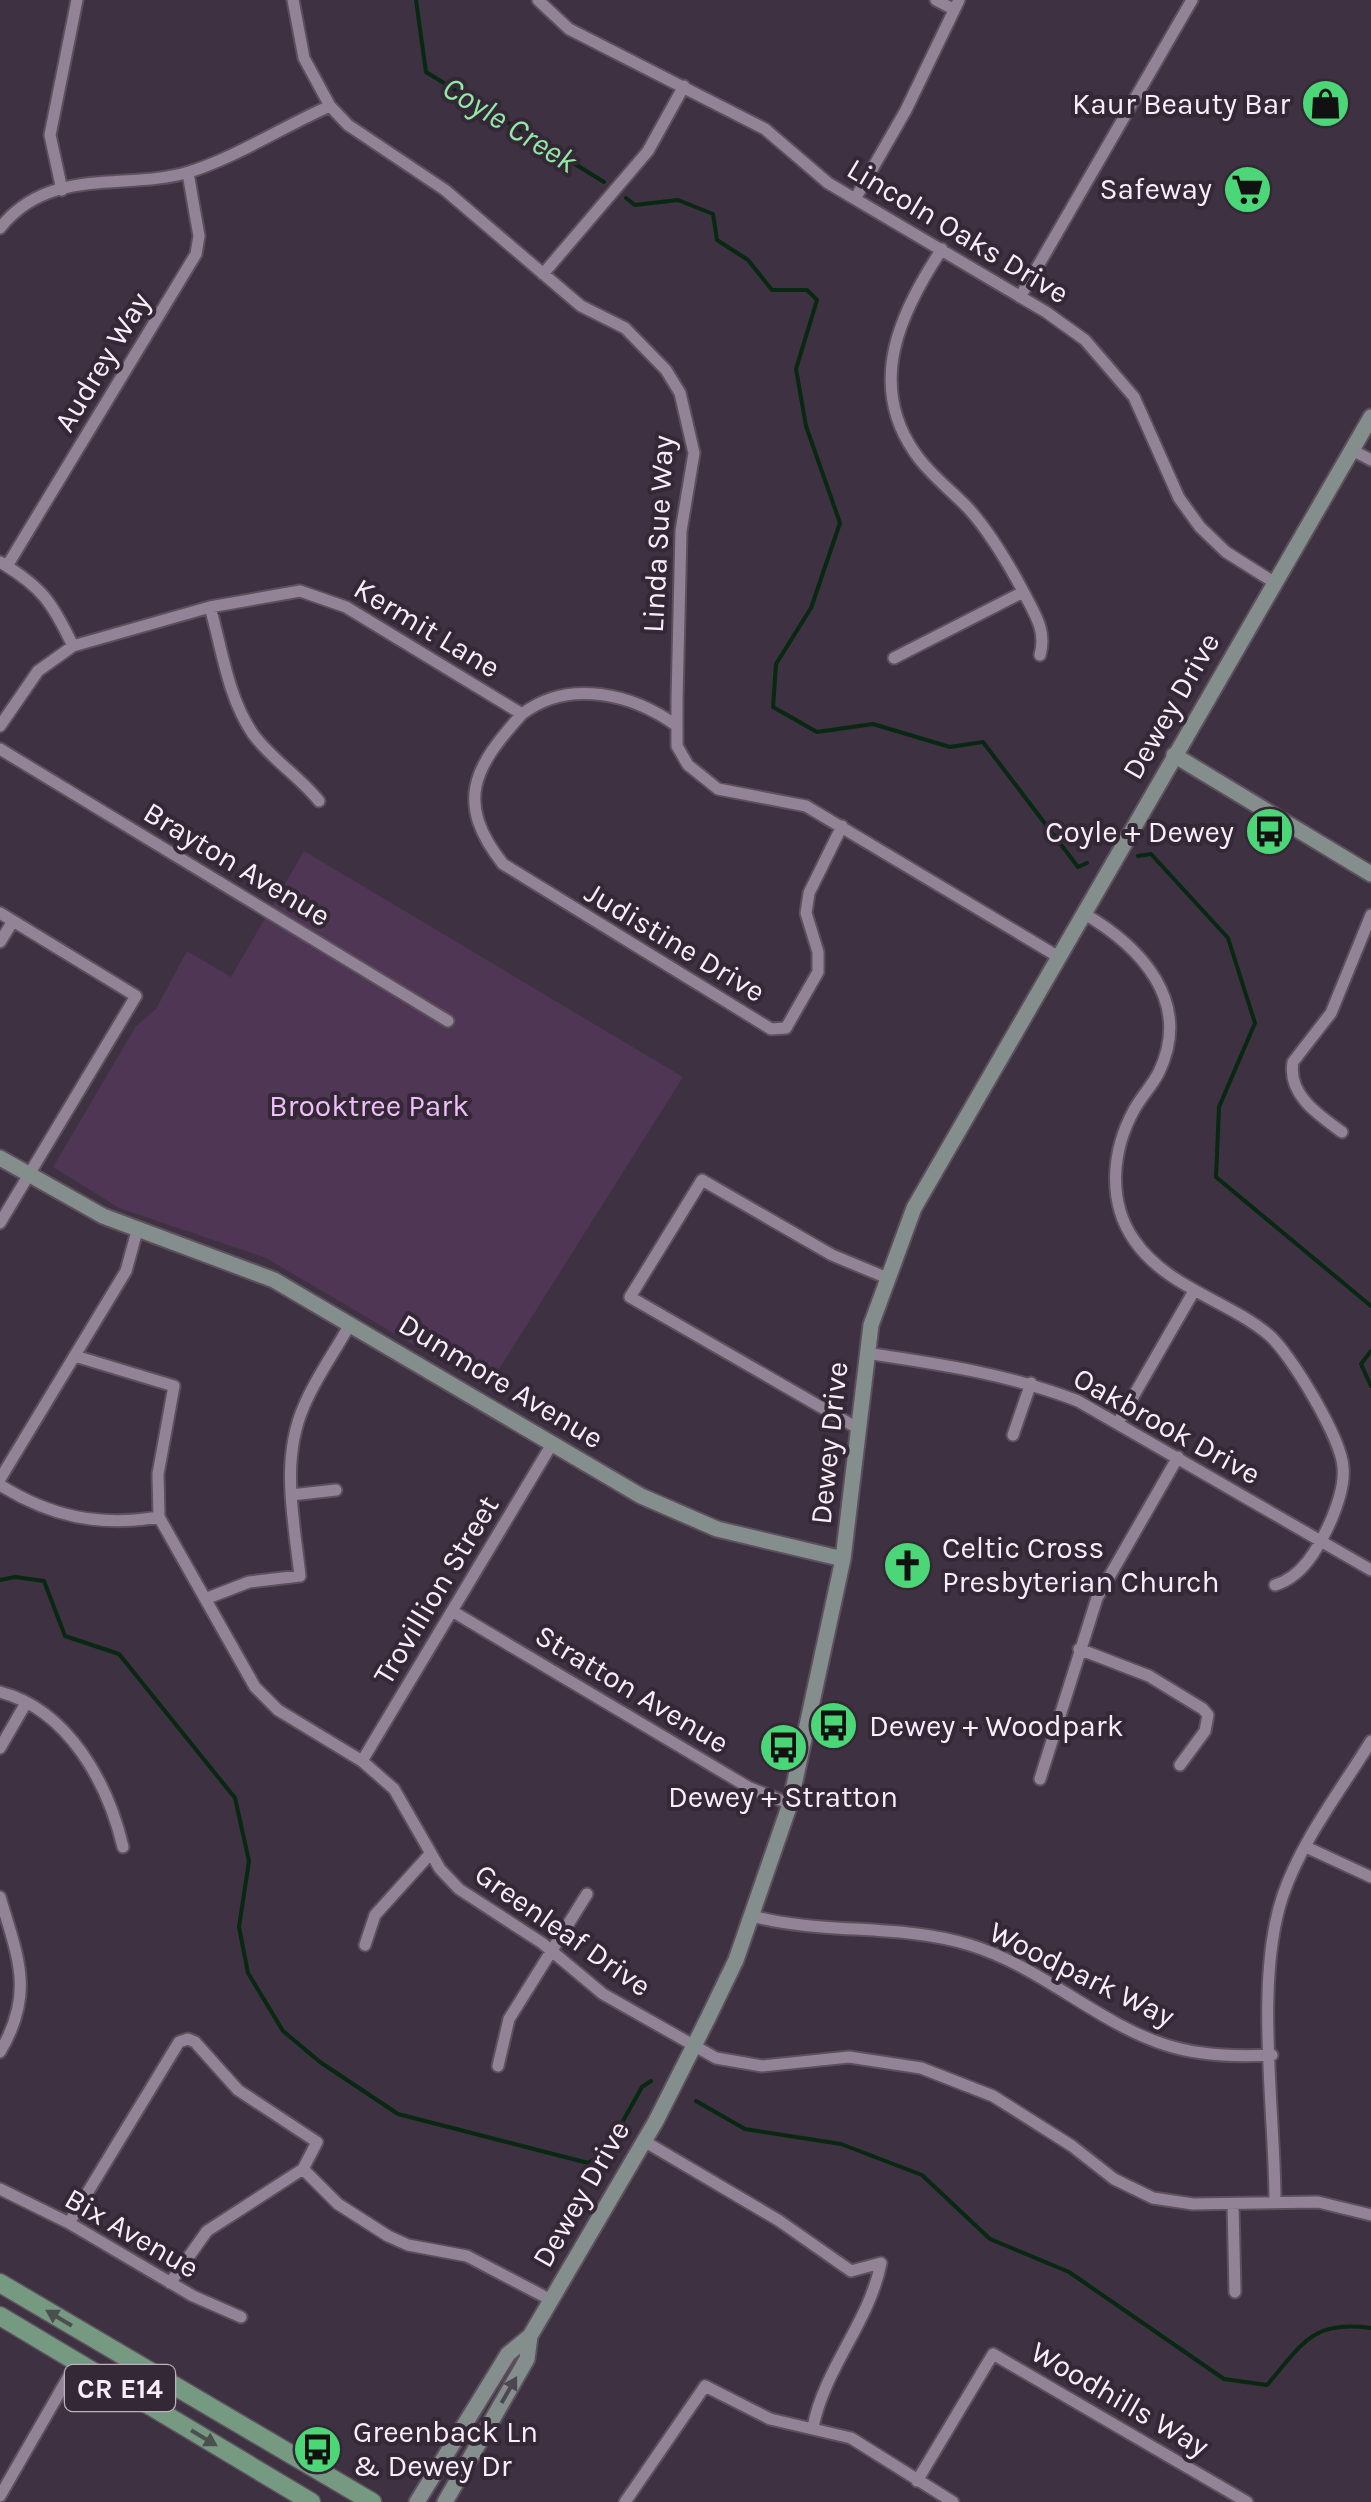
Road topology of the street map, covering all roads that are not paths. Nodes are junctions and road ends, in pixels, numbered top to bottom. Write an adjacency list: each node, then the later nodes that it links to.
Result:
1 (77, 0): 10 (street)
2 (292, 0): 8 (street, Linda Sue Way)
3 (538, 0): 7 (street, Lincoln Oaks Drive)
4 (936, 0): 6 (street)
5 (1192, 0): 15 (street)
6 (956, 5): 11 (street)
7 (684, 86): 11 (street, Lincoln Oaks Drive); 14 (street)
8 (330, 106): 9 (street); 14 (street, Linda Sue Way)
9 (188, 173): 10 (street); 19 (street, Audrey Way)
10 (62, 190): 12 (street)
11 (855, 199): 13 (street, Lincoln Oaks Drive)
12 (0, 228)
13 (942, 249): 15 (street, Lincoln Oaks Drive); 21 (street)
14 (544, 274): 28 (street, Linda Sue Way)
15 (1020, 297): 20 (street, Lincoln Oaks Drive)
16 (1371, 418): 17 (main road, Dewey Drive)
17 (1352, 450): 18 (street); 20 (main road, Dewey Drive)
18 (1371, 460)
19 (4, 564): 23 (street)
20 (1275, 583): 30 (main road, Dewey Drive)
21 (1023, 592): 24 (street); 25 (street)
22 (210, 607): 23 (street, Kermit Lane); 26 (street, Kermit Lane); 31 (street)
23 (72, 646): 27 (street, Kermit Lane)
24 (1040, 656)
25 (894, 658)
26 (522, 714): 28 (street, Kermit Lane); 32 (street, Judistine Drive)
27 (0, 726)
28 (678, 726): 32 (street, Linda Sue Way)
29 (0, 749): 40 (street, Brayton Avenue)
30 (1174, 755): 33 (main road); 34 (main road, Dewey Drive)
31 (319, 802)
32 (842, 826): 39 (street, Linda Sue Way)
33 (1371, 874)
34 (1083, 912): 39 (main road, Dewey Drive); 47 (street)
35 (0, 913): 37 (street)
36 (1371, 915): 41 (street)
37 (13, 920): 38 (street); 43 (street)
38 (0, 942)
39 (1057, 956): 46 (main road, Dewey Drive)
40 (448, 1021)
41 (1342, 1132)
42 (0, 1158): 43 (main road, Dunmore Avenue)
43 (32, 1174): 44 (street); 45 (main road, Dunmore Avenue)
44 (0, 1223)
45 (138, 1231): 48 (main road, Dunmore Avenue); 50 (street)
46 (885, 1277): 49 (main road, Dewey Drive); 53 (street)
47 (1194, 1291): 52 (street); 61 (street)
48 (350, 1324): 55 (main road, Dunmore Avenue); 59 (street)
49 (866, 1352): 51 (street, Oakbrook Drive); 53 (main road, Dewey Drive)
50 (74, 1356): 57 (street); 60 (street, Greenleaf Drive)
51 (1031, 1383): 52 (street, Oakbrook Drive); 54 (street)
52 (1119, 1421): 56 (street, Oakbrook Drive)
53 (859, 1428): 62 (main road, Dewey Drive)
54 (1013, 1435)
55 (552, 1444): 62 (main road, Dunmore Avenue); 66 (street, Trovillion Street)
56 (1178, 1457): 61 (street, Oakbrook Drive); 67 (street)
57 (0, 1482): 60 (street)
58 (336, 1490): 59 (street)
59 (291, 1495): 65 (street)
60 (159, 1517): 65 (street, Greenleaf Drive)
61 (1321, 1540): 63 (street, Oakbrook Drive); 64 (street)
62 (843, 1559): 75 (main road, Dewey Drive)
63 (1371, 1570)
64 (1275, 1585)
65 (205, 1599): 72 (street, Greenleaf Drive)
66 (452, 1612): 72 (street, Trovillion Street); 75 (street, Stratton Avenue)
67 (1079, 1650): 73 (street); 74 (street)
68 (0, 1692): 69 (street)
69 (26, 1703): 71 (street); 77 (street)
70 (1371, 1741): 76 (street)
71 (0, 1748)
72 (362, 1761): 78 (street, Greenleaf Drive)
73 (1180, 1765)
74 (1040, 1779)
75 (790, 1804): 82 (main road, Dewey Drive)
76 (1306, 1846): 79 (street); 87 (street)
77 (124, 1847)
78 (431, 1853): 83 (street); 84 (street, Greenleaf Drive)
79 (1371, 1877)
80 (587, 1894): 84 (street)
81 (0, 1897): 86 (street)
82 (752, 1916): 85 (main road, Dewey Drive); 87 (street, Woodpark Way)
83 (365, 1945)
84 (551, 1950): 85 (street, Greenleaf Drive); 88 (street)
85 (693, 2047): 89 (main road, Dewey Drive); 93 (street, Greenleaf Drive)
86 (0, 2052)
87 (1272, 2056): 92 (street)
88 (498, 2066)
89 (644, 2142): 99 (main road, Dewey Drive); 105 (street)
90 (302, 2169): 95 (street); 97 (street); 99 (street)
91 (0, 2189): 95 (street, Bix Avenue)
92 (1275, 2202): 93 (street, Greenleaf Drive); 94 (street, Greenleaf Drive)
93 (1233, 2204): 98 (street)
94 (1371, 2215)
95 (69, 2223): 97 (street, Bix Avenue)
96 (0, 2283): 103 (main road, CR E14, one-way to 96)
97 (170, 2283): 101 (street, Bix Avenue)
98 (1235, 2292)
99 (551, 2300): 102 (main road, Dewey Drive)
100 (0, 2316): 104 (main road, CR E14)
101 (241, 2317)
102 (530, 2336): 112 (main road, Dewey Drive); 113 (main road, one-way to 102)
103 (118, 2353): 104 (main road); 111 (main road, CR E14)
104 (77, 2362): 107 (street); 110 (main road, CR E14, one-way to 110)
105 (813, 2427): 108 (street); 114 (street)
106 (0, 2467): 107 (street)
107 (12, 2474): 109 (street)
108 (916, 2481): 115 (street); 116 (street, Woodhills Way)
109 (0, 2496)
110 (312, 2502)
111 (372, 2502)
112 (417, 2502)
113 (444, 2502)
114 (625, 2502)
115 (953, 2502)
116 (1247, 2502)

